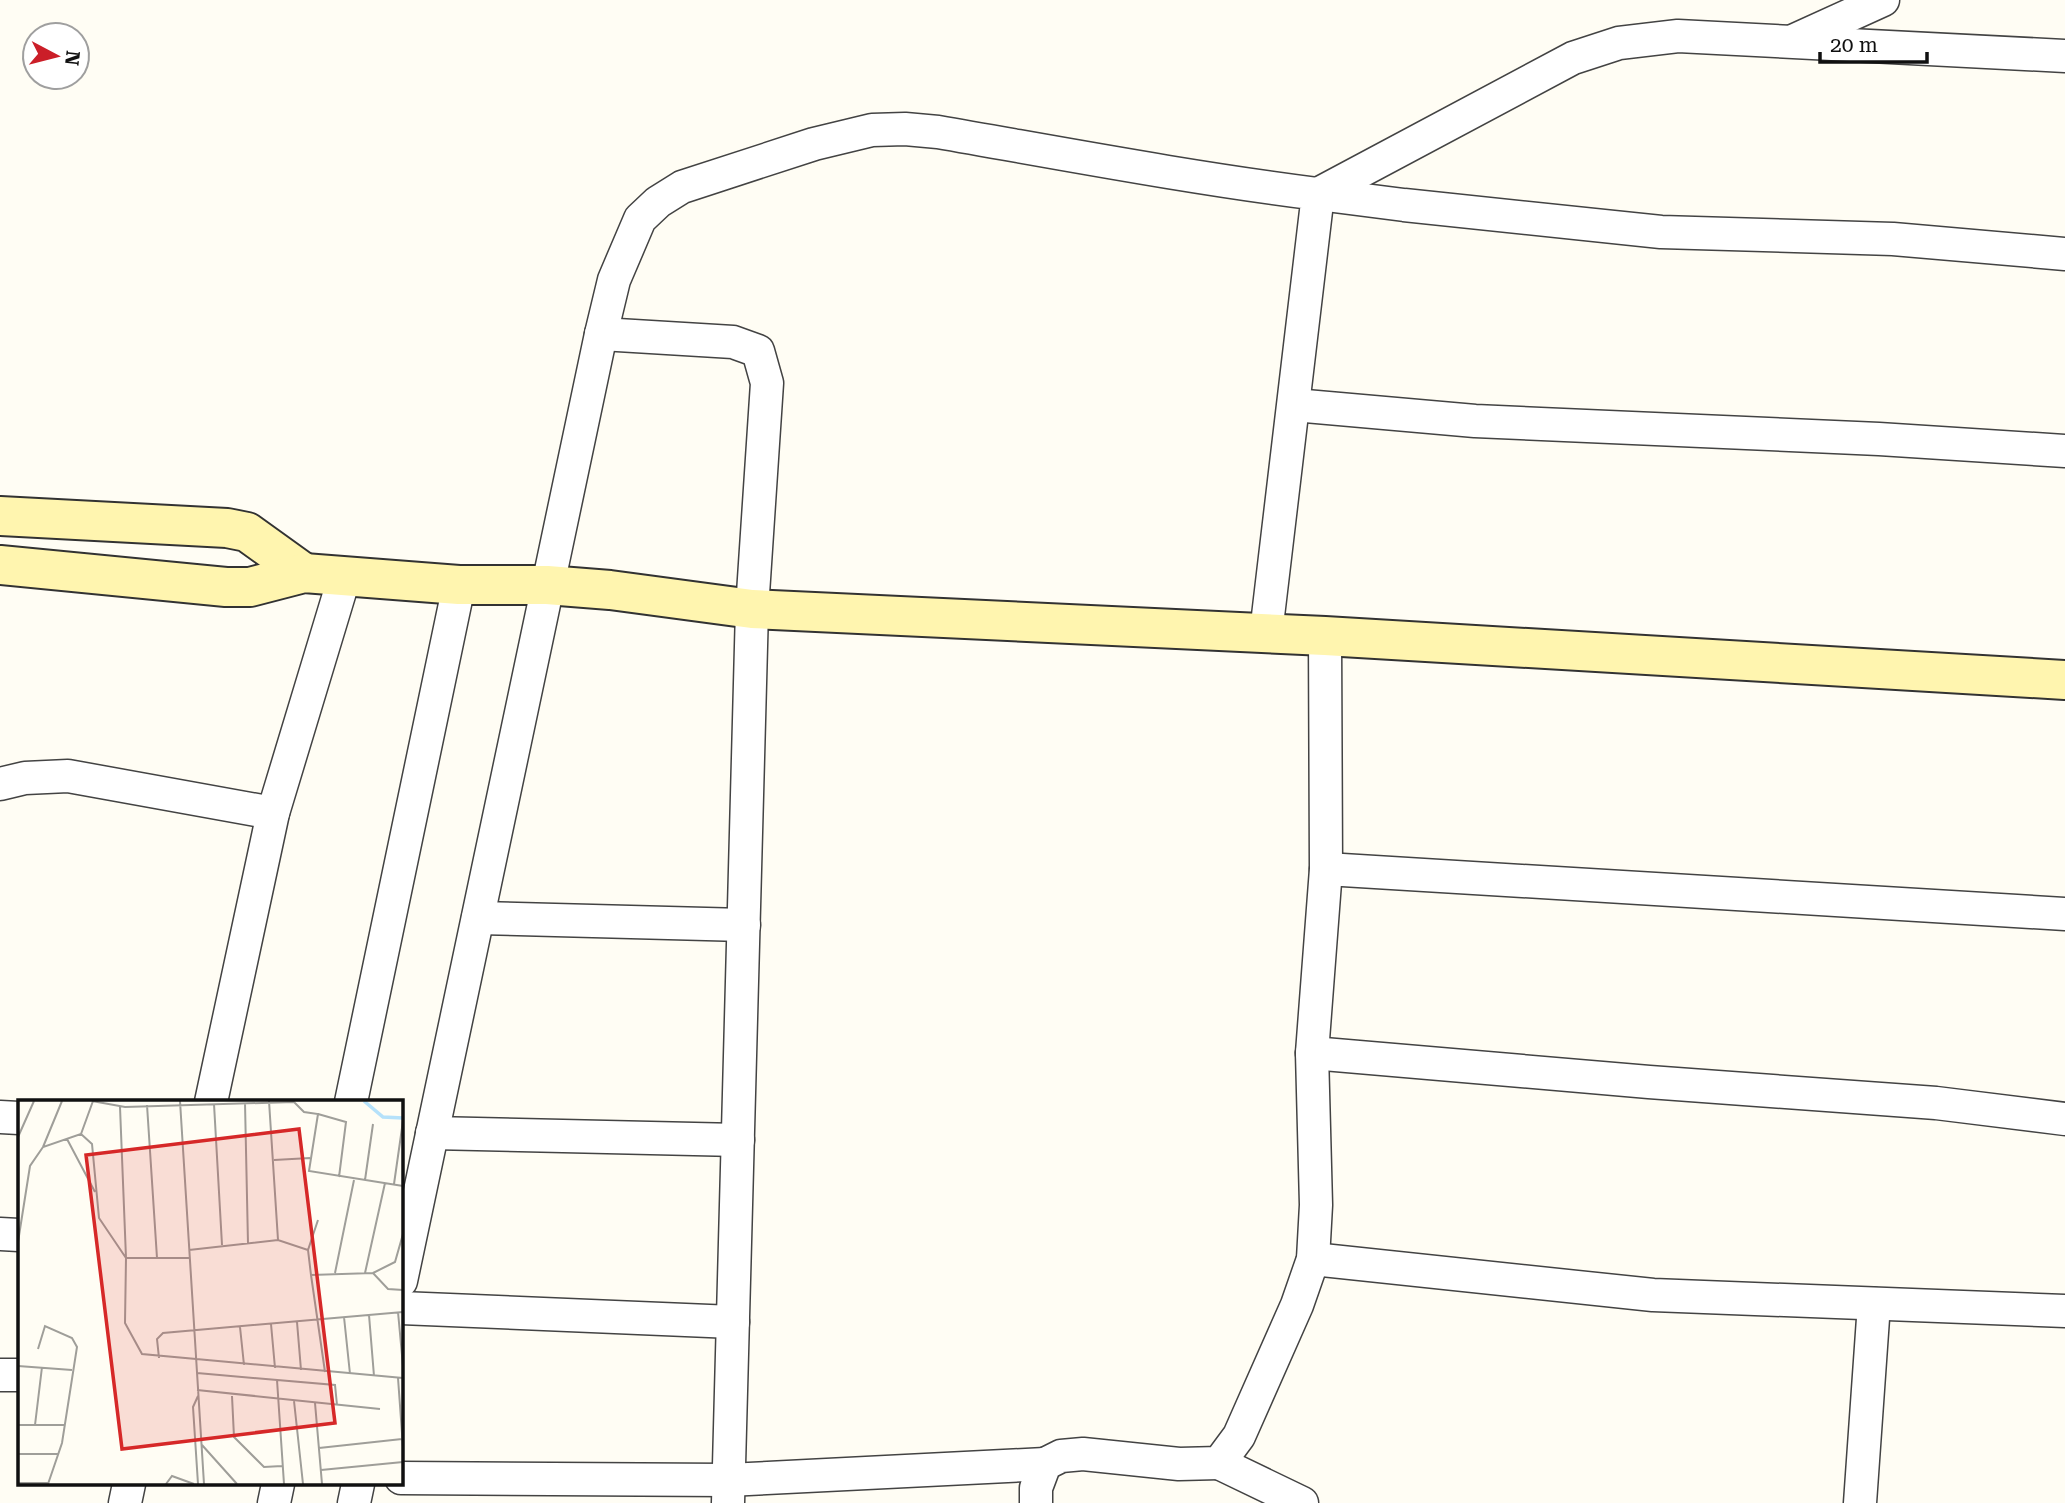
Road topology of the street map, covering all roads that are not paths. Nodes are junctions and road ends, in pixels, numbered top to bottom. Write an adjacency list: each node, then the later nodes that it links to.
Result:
1 (1883, 0): 2 (street)
2 (1790, 42): 3 (street); 4 (street)
3 (2065, 56)
4 (1318, 194): 5 (street); 6 (street); 7 (street)
5 (2065, 254)
6 (601, 334): 14 (street); 15 (street)
7 (1294, 405): 8 (street); 16 (street)
8 (2065, 452)
9 (0, 516): 11 (street)
10 (0, 565): 11 (street)
11 (304, 573): 12 (street)
12 (345, 575): 13 (street); 20 (street)
13 (459, 585): 14 (street); 27 (street)
14 (547, 586): 15 (street); 23 (street)
15 (752, 609): 16 (street); 24 (street)
16 (1266, 633): 17 (street)
17 (1325, 636): 18 (street); 21 (street)
18 (2065, 680)
19 (0, 785): 20 (street)
20 (273, 813): 26 (street)
21 (1326, 869): 22 (street); 25 (street)
22 (2065, 914)
23 (478, 918): 24 (street); 31 (street)
24 (744, 925): 32 (street)
25 (1312, 1053): 30 (street); 35 (street)
26 (211, 1100)
27 (351, 1100)
28 (0, 1116): 29 (street)
29 (18, 1118)
30 (2065, 1119)
31 (432, 1133): 32 (street); 36 (street)
32 (738, 1140): 40 (street)
33 (0, 1234): 34 (street)
34 (18, 1235)
35 (1312, 1259): 37 (street); 43 (street)
36 (402, 1276)
37 (1874, 1304): 39 (street); 49 (street)
38 (402, 1308): 40 (street)
39 (2065, 1311)
40 (733, 1322): 46 (street)
41 (0, 1374): 42 (street)
42 (18, 1375)
43 (1219, 1463): 44 (street); 48 (street)
44 (1045, 1464): 46 (street); 47 (street)
45 (402, 1478): 46 (street)
46 (728, 1491)
47 (1036, 1503)
48 (1302, 1503)
49 (1860, 1503)

